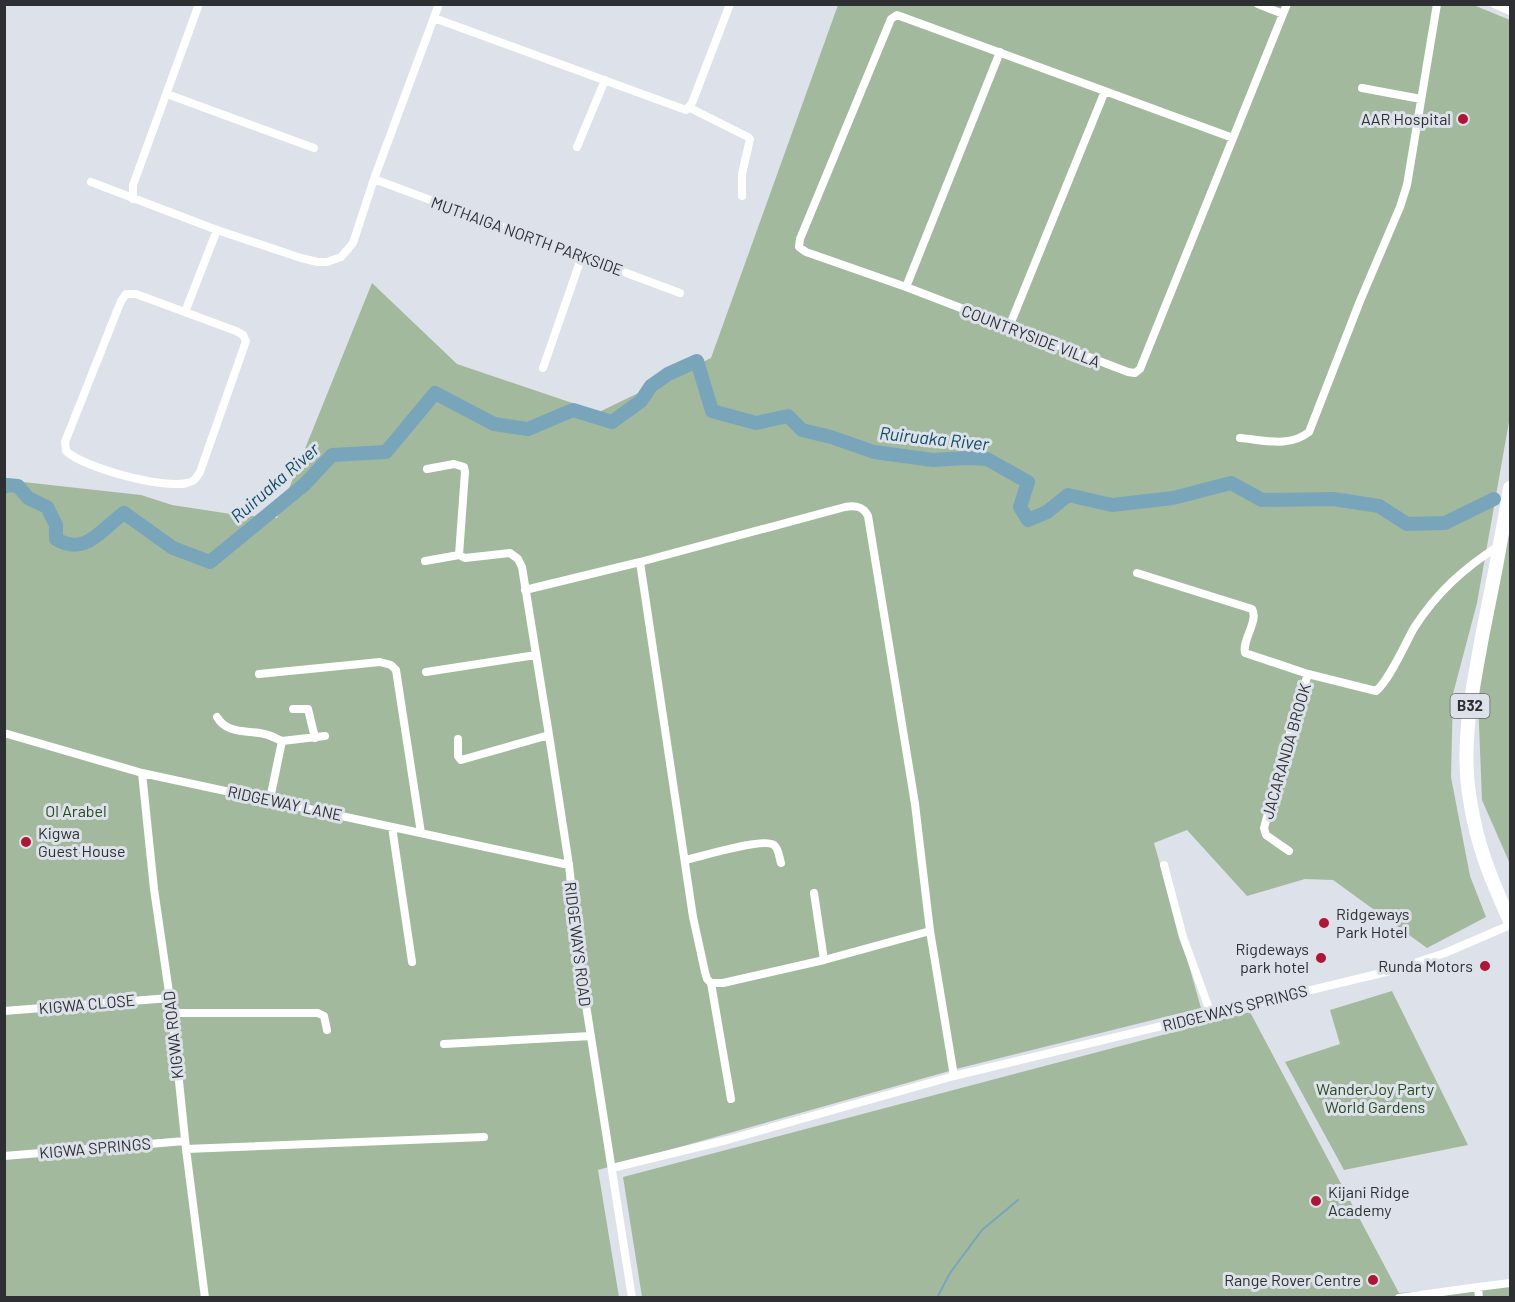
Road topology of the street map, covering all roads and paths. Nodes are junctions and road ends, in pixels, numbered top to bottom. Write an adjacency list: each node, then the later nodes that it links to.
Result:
1 (199, 4): 15 (street)
2 (439, 4): 10 (street)
3 (730, 4): 17 (street)
4 (1258, 4): 9 (street)
5 (1287, 4): 9 (street, COUNTRYSIDE VILLA)
6 (1437, 4): 16 (street)
7 (1494, 4): 8 (street)
8 (1510, 11)
9 (1283, 14): 18 (street, COUNTRYSIDE VILLA)
10 (434, 18): 12 (street); 21 (street)
11 (1000, 52): 14 (street); 27 (street); 27 (street, COUNTRYSIDE VILLA)
12 (605, 80): 17 (street); 19 (street)
13 (1362, 88): 16 (street)
14 (1105, 91): 18 (street); 30 (street)
15 (167, 94): 20 (street); 24 (street)
16 (1421, 99): 32 (street)
17 (688, 109): 23 (street)
18 (1233, 138): 30 (street, COUNTRYSIDE VILLA)
19 (577, 147)
20 (314, 148)
21 (374, 179): 25 (street); 26 (street, MUTHAIGA NORTH PARKSIDE)
22 (91, 182): 24 (street)
23 (742, 196)
24 (133, 199): 25 (street)
25 (216, 230): 29 (street)
26 (582, 256): 28 (street, MUTHAIGA NORTH PARKSIDE); 31 (street)
27 (906, 287): 30 (street, COUNTRYSIDE VILLA)
28 (680, 293)
29 (185, 312): 29 (street)
30 (1009, 327)
31 (543, 368)
32 (1240, 438)
33 (427, 469): 36 (street)
34 (1510, 488): 35 (highway, B32)
35 (1500, 545): 44 (street, JACARANDA BROOK); 63 (highway, B32)
36 (459, 555): 37 (street); 40 (street, RIDGEWAYS ROAD)
37 (425, 561)
38 (640, 562): 40 (street); 58 (street); 65 (street)
39 (1137, 573): 44 (street, JACARANDA BROOK)
40 (525, 590): 41 (street, RIDGEWAYS ROAD)
41 (536, 655): 42 (street); 48 (street, RIDGEWAYS ROAD)
42 (426, 672)
43 (259, 674): 56 (street)
44 (1308, 674): 57 (street, JACARANDA BROOK)
45 (293, 709): 50 (street)
46 (217, 717): 52 (street)
47 (4, 733): 53 (street, RIDGEWAY LANE)
48 (549, 735): 51 (street); 60 (street, RIDGEWAYS ROAD)
49 (325, 736): 50 (street)
50 (315, 738): 52 (street)
51 (458, 739)
52 (282, 741): 54 (street)
53 (142, 773): 54 (street, RIDGEWAY LANE); 69 (street, KIGWA ROAD)
54 (270, 799): 55 (street, RIDGEWAY LANE)
55 (392, 826): 56 (street, RIDGEWAY LANE); 67 (street)
56 (421, 833): 60 (street, RIDGEWAY LANE)
57 (1289, 851)
58 (685, 860): 59 (street); 68 (street)
59 (781, 863)
60 (568, 865): 74 (street, RIDGEWAYS ROAD)
61 (1164, 865): 72 (street)
62 (814, 893): 66 (street)
63 (1510, 921)
64 (1510, 926): 72 (street, RIDGEWAYS SPRINGS)
65 (930, 931): 66 (street); 76 (street)
66 (824, 960): 68 (street)
67 (412, 962)
68 (711, 983): 77 (street)
69 (170, 998): 70 (street, KIGWA CLOSE); 71 (street, KIGWA ROAD)
70 (4, 1011)
71 (172, 1014): 73 (street); 79 (street, KIGWA ROAD)
72 (1211, 1014): 76 (street, RIDGEWAYS SPRINGS)
73 (327, 1030)
74 (591, 1036): 75 (street); 81 (street, RIDGEWAYS ROAD)
75 (444, 1044)
76 (954, 1077): 81 (street, RIDGEWAYS SPRINGS)
77 (731, 1100)
78 (484, 1137): 79 (street, KIGWA SPRINGS)
79 (185, 1145): 80 (street, KIGWA SPRINGS); 84 (street, KIGWA ROAD)
80 (4, 1156)
81 (612, 1168): 85 (street, RIDGEWAYS ROAD)
82 (1510, 1282): 83 (street)
83 (1478, 1287): 86 (street); 87 (street)
84 (205, 1298)
85 (632, 1298)
86 (1399, 1298)
87 (1479, 1298)

